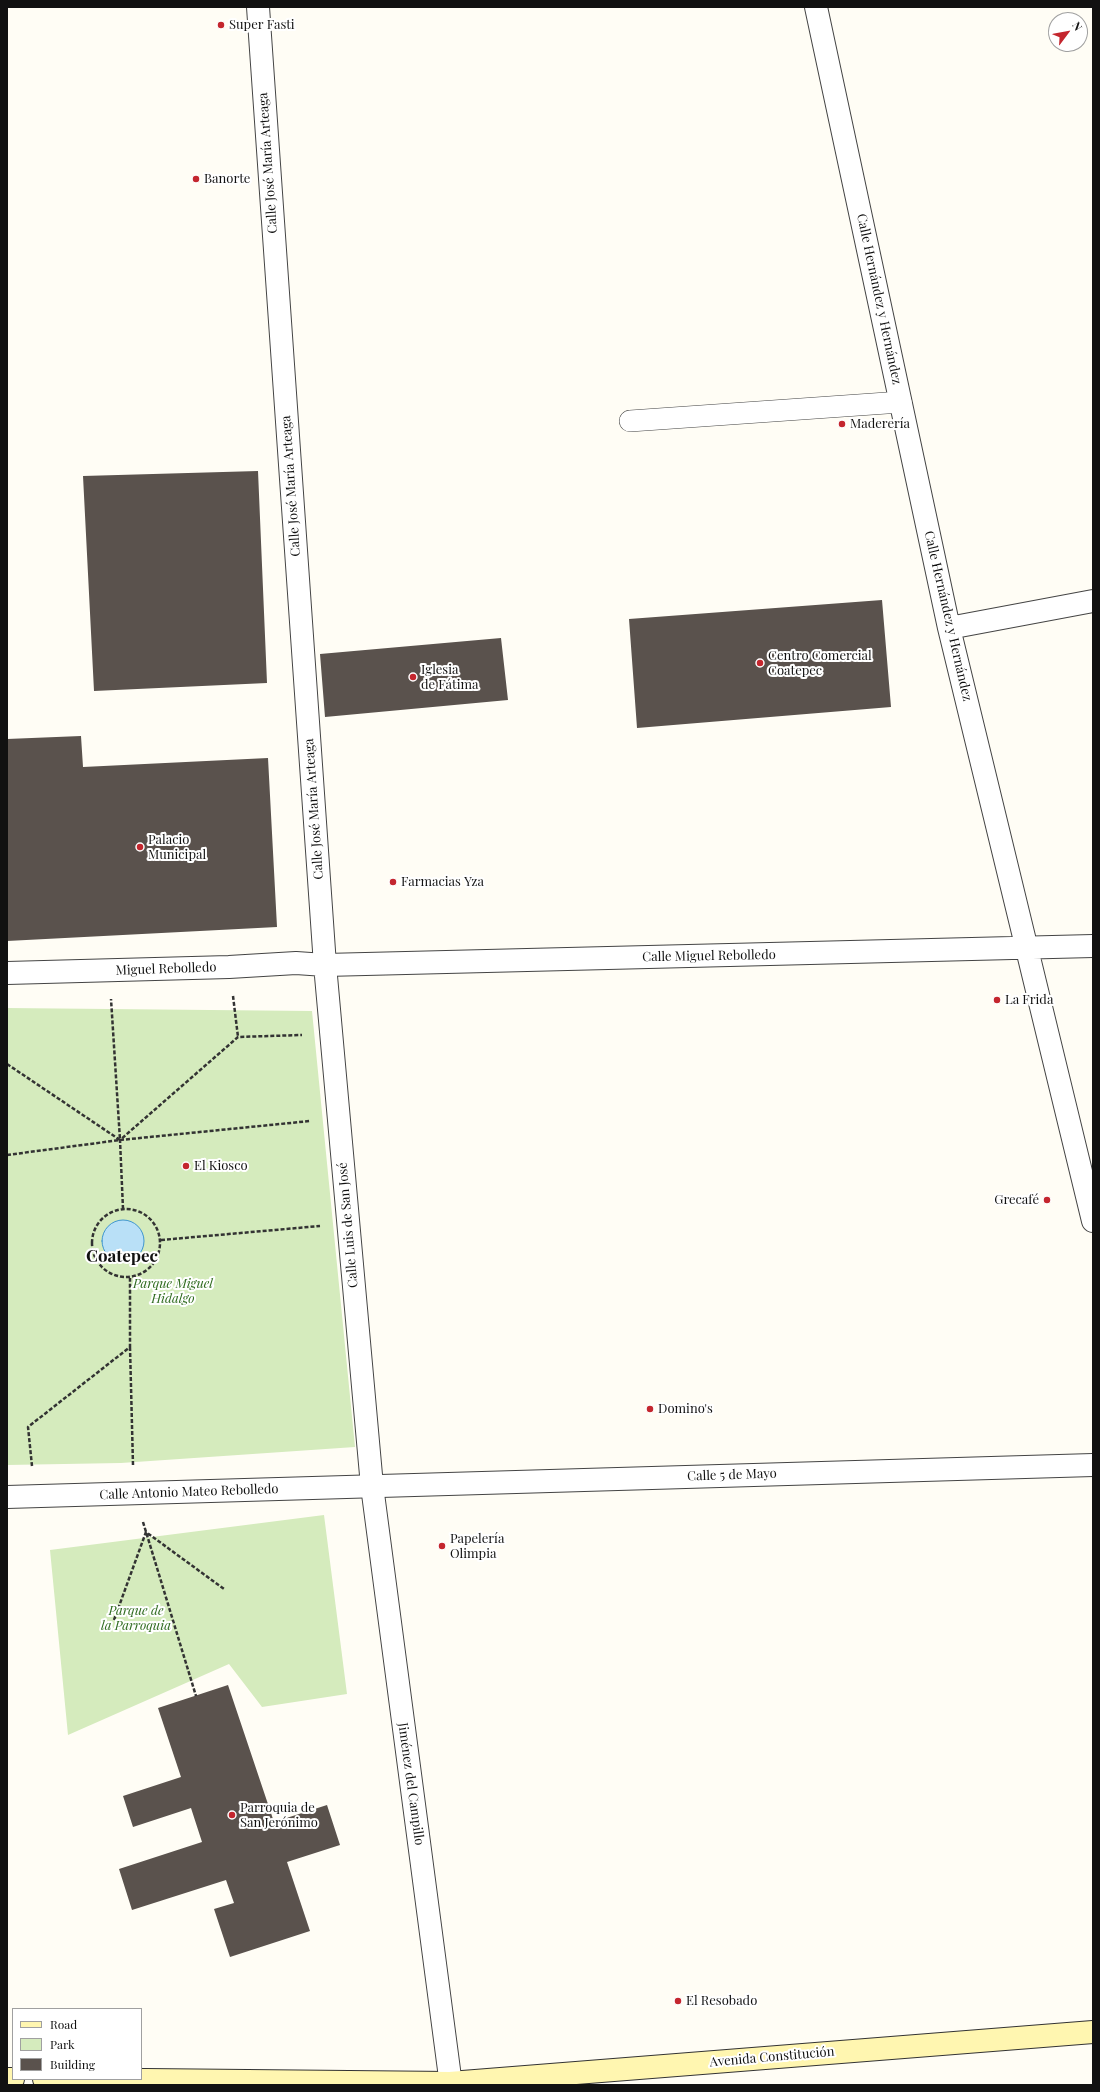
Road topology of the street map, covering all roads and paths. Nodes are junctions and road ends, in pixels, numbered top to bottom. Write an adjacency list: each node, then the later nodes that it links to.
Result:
1 (258, 7): 9 (street, Calle José María Arteaga)
2 (816, 7): 3 (street, Calle Hernández y Hernández)
3 (901, 402): 4 (street); 6 (street, Calle Hernández y Hernández)
4 (630, 422)
5 (1093, 601): 6 (street)
6 (949, 628): 8 (street, Calle Hernández y Hernández)
7 (1093, 946): 8 (street, Calle Miguel Rebolledo)
8 (1028, 949): 9 (street, Calle Miguel Rebolledo); 20 (street, Calle Hernández y Hernández)
9 (324, 965): 10 (street, Miguel Rebolledo); 13 (street, Calle Luis de San José)
10 (229, 967): 11 (street, Miguel Rebolledo); 14 (path)
11 (109, 970): 12 (street, Miguel Rebolledo); 17 (path)
12 (7, 973)
13 (331, 1034): 14 (path); 16 (street, Calle Luis de San José)
14 (238, 1037): 17 (path)
15 (7, 1064): 17 (path)
16 (339, 1118): 17 (path); 21 (street, Calle Luis de San José)
17 (120, 1140): 18 (path); 19 (path)
18 (7, 1156)
19 (123, 1208): 22 (path); 23 (path)
20 (1093, 1221)
21 (348, 1224): 22 (path); 26 (street, Calle Luis de San José)
22 (161, 1240): 23 (path)
23 (130, 1278): 24 (path)
24 (130, 1347): 27 (path); 28 (path)
25 (1093, 1465): 26 (street, Calle 5 de Mayo)
26 (372, 1486): 27 (street, Calle Antonio Mateo Rebolledo); 36 (street, Jiménez del Campillo)
27 (133, 1494): 28 (street, Calle Antonio Mateo Rebolledo); 30 (path)
28 (35, 1496): 29 (street, Calle Antonio Mateo Rebolledo)
29 (7, 1497)
30 (146, 1532): 31 (path); 32 (path); 33 (path)
31 (224, 1589)
32 (114, 1620)
33 (196, 1696)
34 (1093, 2032): 36 (main road, Avenida Constitución)
35 (125, 2080): 36 (main road, Avenida Constitución)
36 (451, 2084)

